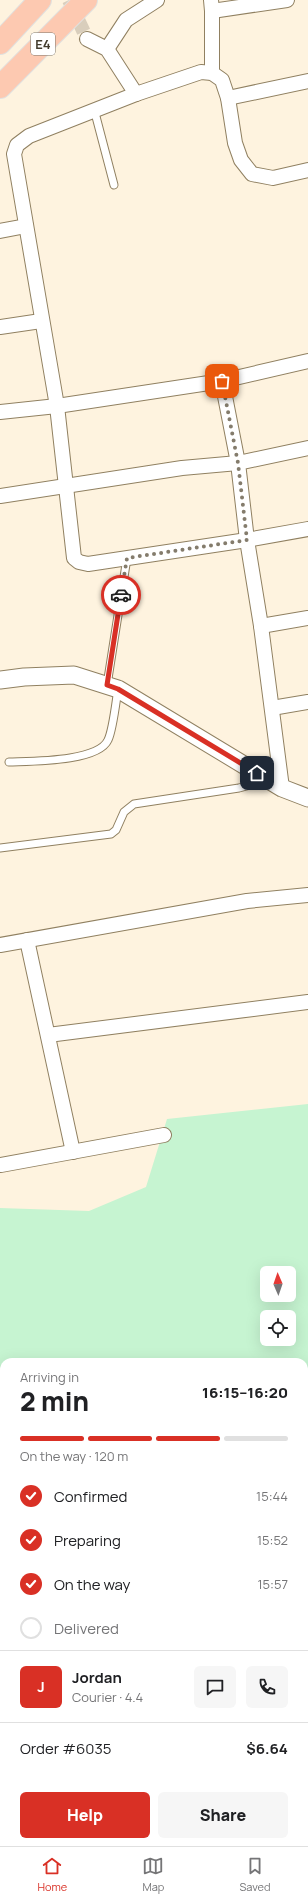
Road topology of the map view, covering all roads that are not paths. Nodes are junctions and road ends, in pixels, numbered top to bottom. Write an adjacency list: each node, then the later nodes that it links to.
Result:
1 (40, 0): 7 (highway, E4)
2 (86, 0): 11 (highway, E4)
3 (157, 0): 8 (street)
4 (287, 0): 5 (street)
5 (212, 6): 9 (street)
6 (87, 39): 8 (street)
7 (0, 43)
8 (107, 49): 12 (street)
9 (212, 73): 12 (street); 13 (street)
10 (308, 81): 13 (street)
11 (0, 86)
12 (136, 94): 14 (street)
13 (228, 98): 15 (street)
14 (94, 109): 16 (lane); 17 (street)
15 (308, 170)
16 (114, 185)
17 (26, 226): 18 (street); 19 (street)
18 (0, 231)
19 (41, 321): 20 (street); 23 (street)
20 (0, 327)
21 (308, 361): 22 (street)
22 (222, 381): 23 (street); 26 (street)
23 (56, 406): 24 (street); 27 (street)
24 (0, 412)
25 (308, 448): 26 (street)
26 (238, 463): 27 (street); 30 (street)
27 (67, 486): 28 (street); 31 (street)
28 (0, 496)
29 (308, 529): 30 (street)
30 (247, 540): 31 (street); 33 (street)
31 (127, 558): 35 (lane)
32 (308, 618): 33 (street)
33 (262, 626): 37 (street)
34 (0, 680): 35 (street)
35 (113, 687): 38 (lane); 39 (street)
36 (308, 702): 37 (street)
37 (272, 708): 39 (street)
38 (9, 762)
39 (276, 784): 40 (street); 41 (lane)
40 (308, 798)
41 (0, 848)
42 (308, 895): 43 (street)
43 (28, 940): 44 (street); 46 (street)
44 (0, 945)
45 (308, 1002): 46 (street)
46 (48, 1035): 48 (street)
47 (164, 1135): 48 (street)
48 (72, 1152): 49 (street)
49 (1, 1165)

